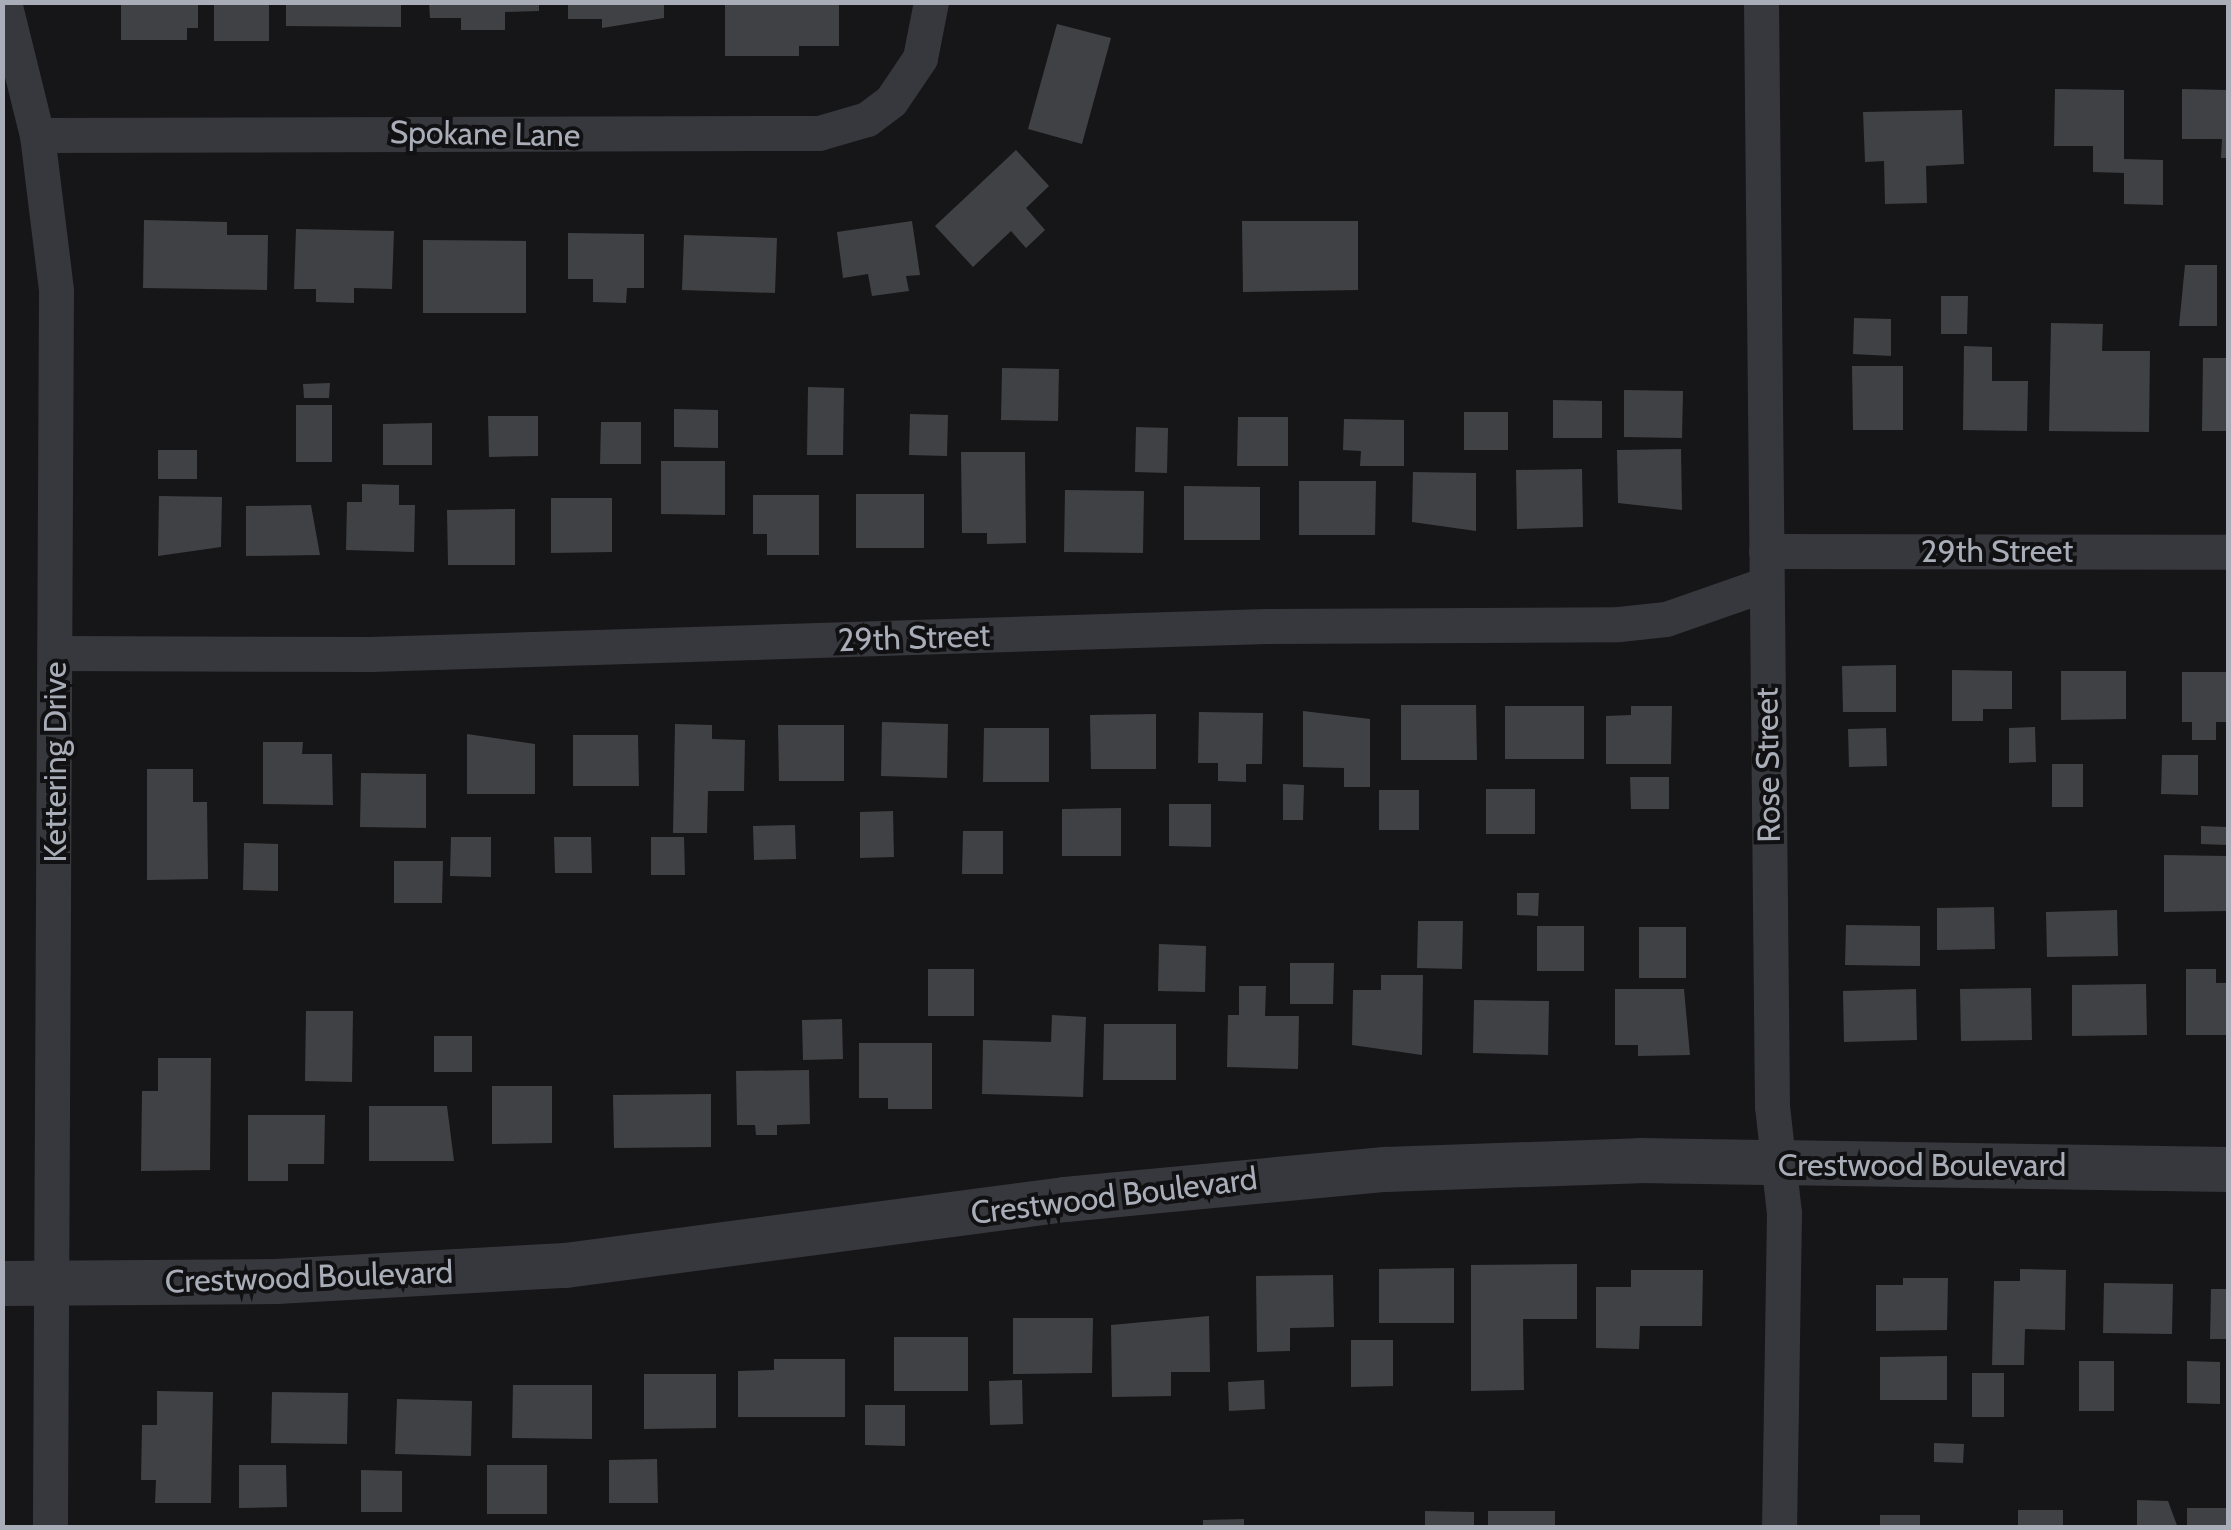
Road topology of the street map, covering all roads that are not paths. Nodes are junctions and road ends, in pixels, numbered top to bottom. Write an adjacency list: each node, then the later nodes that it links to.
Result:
1 (4, 2): 4 (street, Kettering Drive)
2 (932, 2): 4 (street, Spokane Lane)
3 (1761, 2): 6 (street, Rose Street)
4 (36, 134): 7 (street, Kettering Drive)
5 (2228, 552): 6 (street, 29th Street)
6 (1766, 568): 7 (street, 29th Street); 8 (street, Rose Street)
7 (55, 653): 11 (street, Kettering Drive)
8 (1779, 1164): 9 (street, Crestwood Boulevard); 11 (street, Crestwood Boulevard); 13 (street, Rose Street)
9 (2228, 1168)
10 (2, 1282): 11 (street, Crestwood Boulevard)
11 (51, 1283): 12 (street, Kettering Drive)
12 (50, 1528)
13 (1779, 1528)

